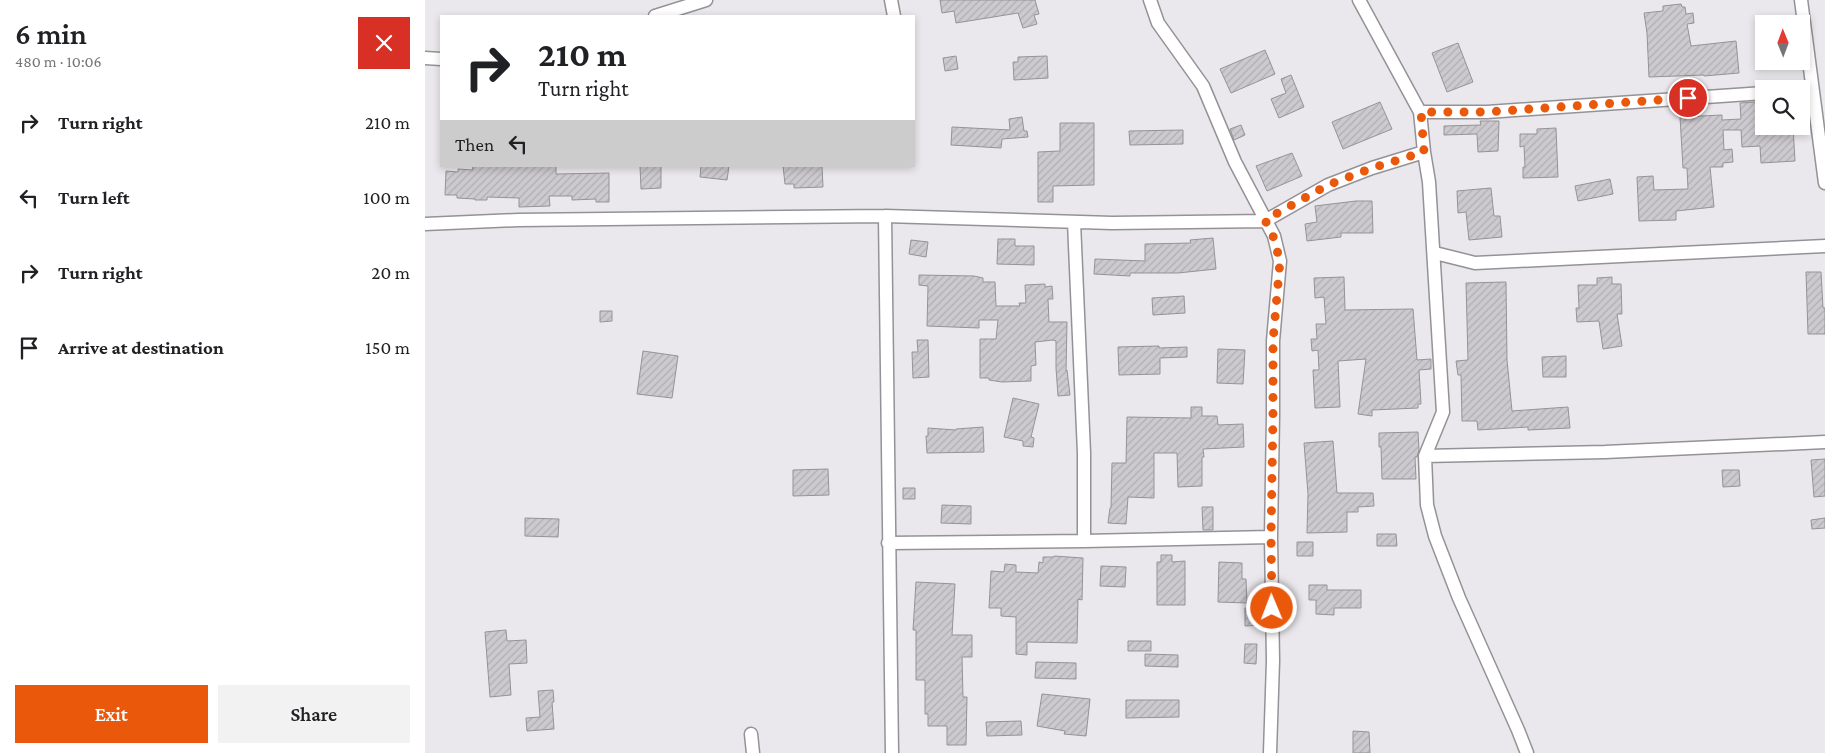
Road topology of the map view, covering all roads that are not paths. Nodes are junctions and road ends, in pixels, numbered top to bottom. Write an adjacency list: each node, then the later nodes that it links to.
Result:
1 (706, 0): 6 (street)
2 (891, 0): 7 (street)
3 (1150, 0): 17 (street)
4 (1359, 0): 13 (street)
5 (1801, 0): 10 (street)
6 (658, 15)
7 (894, 15)
8 (425, 58): 9 (street)
9 (440, 59)
10 (1806, 80)
11 (1755, 94): 13 (street)
12 (1810, 106): 15 (street)
13 (1421, 112): 14 (street)
14 (1424, 152): 17 (street); 21 (street)
15 (1825, 183)
16 (885, 216): 18 (street); 19 (street); 26 (street)
17 (1265, 220): 18 (street); 24 (street)
18 (1074, 222): 25 (street)
19 (425, 224)
20 (1825, 246): 21 (street)
21 (1435, 253): 23 (street)
22 (1825, 442): 23 (street)
23 (1425, 456): 31 (street)
24 (1271, 537): 25 (street); 30 (street)
25 (1084, 541): 26 (street)
26 (888, 543): 29 (street)
27 (751, 734): 28 (street)
28 (753, 753)
29 (892, 753)
30 (1271, 753)
31 (1527, 753)

